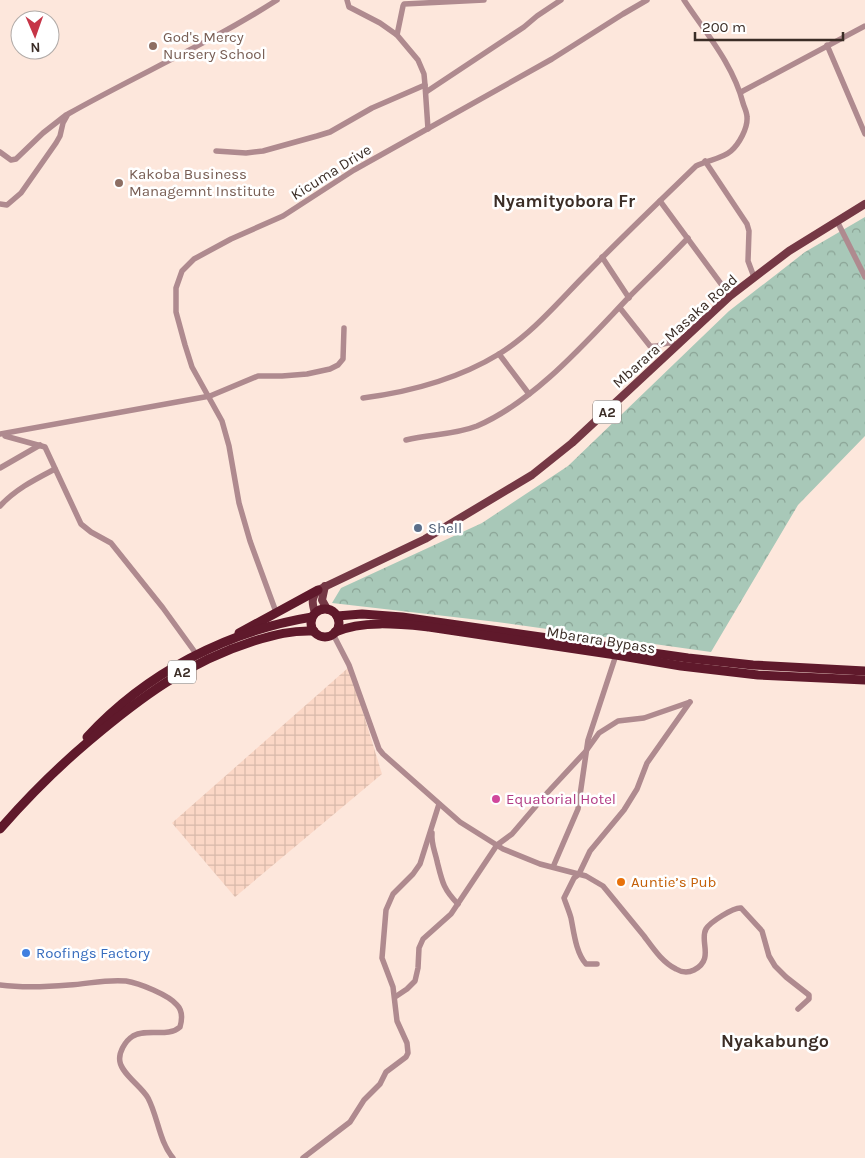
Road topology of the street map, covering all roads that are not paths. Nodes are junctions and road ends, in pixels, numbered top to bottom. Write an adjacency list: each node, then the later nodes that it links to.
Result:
1 (277, 0): 13 (street)
2 (347, 0): 8 (street)
3 (484, 0): 8 (street)
4 (561, 0): 11 (street)
5 (647, 0): 14 (street, Kicuma Drive)
6 (684, 0): 12 (street)
7 (865, 26): 9 (street)
8 (397, 35): 10 (street)
9 (827, 45): 12 (street); 15 (street)
10 (425, 85): 11 (street); 16 (street)
11 (426, 92): 14 (street)
12 (740, 92): 18 (street)
13 (68, 114): 17 (street); 20 (street)
14 (428, 129): 34 (street, Kicuma Drive)
15 (865, 134)
16 (216, 151)
17 (0, 152)
18 (705, 162): 19 (street); 25 (street)
19 (660, 201): 23 (street); 24 (street)
20 (0, 204)
21 (865, 204): 22 (main road, Mbarara - Masaka Road / A2)
22 (837, 221): 25 (main road, Mbarara - Masaka Road / A2); 26 (street)
23 (688, 238): 27 (street); 28 (street)
24 (602, 257): 28 (street); 32 (street)
25 (754, 277): 27 (main road, Mbarara - Masaka Road / A2)
26 (865, 277)
27 (730, 296): 31 (main road, Mbarara - Masaka Road / A2)
28 (629, 298): 29 (street)
29 (620, 308): 31 (street); 33 (street)
30 (344, 328): 34 (street)
31 (677, 345): 42 (main road, Mbarara - Masaka Road / A2)
32 (499, 354): 33 (street); 35 (street)
33 (529, 394): 37 (street)
34 (210, 396): 36 (street); 44 (street, Kicuma Drive)
35 (363, 398)
36 (0, 434): 38 (street)
37 (406, 440)
38 (40, 445): 39 (street); 40 (street)
39 (0, 468)
40 (55, 469): 41 (street); 50 (street)
41 (0, 506)
42 (322, 588): 43 (main road); 44 (highway, A2); 45 (main road)
43 (327, 609): 45 (highway, A2); 46 (highway)
44 (276, 612): 47 (highway, A2)
45 (313, 615): 47 (highway, A2); 48 (highway)
46 (337, 616): 49 (highway); 52 (highway, Mbarara Bypass)
47 (262, 624): 50 (highway, A2)
48 (314, 631): 49 (highway, A2); 55 (highway, A2)
49 (334, 633): 51 (highway, Mbarara Bypass); 56 (street)
50 (197, 654): 55 (highway, A2)
51 (616, 655): 53 (highway, Mbarara Bypass); 54 (street)
52 (865, 671)
53 (865, 680)
54 (586, 751): 59 (street); 60 (street); 61 (street)
55 (71, 756): 58 (highway, A2)
56 (439, 804): 57 (street); 59 (street)
57 (432, 826): 62 (street); 65 (street)
58 (0, 829)
59 (497, 845): 60 (street); 62 (street)
60 (554, 867): 61 (street)
61 (579, 874): 63 (street); 66 (street)
62 (458, 904): 65 (street)
63 (598, 964)
64 (0, 985): 67 (street)
65 (395, 997): 68 (street)
66 (798, 1010)
67 (173, 1158)
68 (303, 1158)

